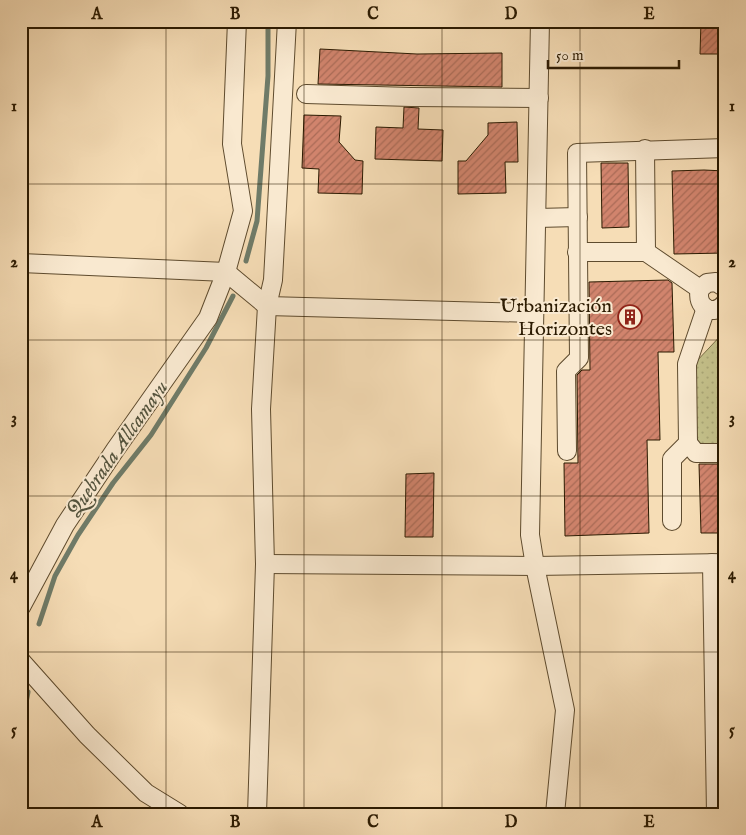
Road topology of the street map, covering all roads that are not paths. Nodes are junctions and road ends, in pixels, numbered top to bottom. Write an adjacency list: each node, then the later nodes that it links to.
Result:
1 (237, 21): 13 (street)
2 (287, 21): 17 (street)
3 (540, 21): 5 (street)
4 (306, 94): 5 (street)
5 (539, 98): 9 (street)
6 (725, 148): 7 (street)
7 (645, 150): 8 (street); 11 (street)
8 (578, 216): 9 (street); 10 (street)
9 (537, 218): 19 (street)
10 (577, 252): 11 (street); 21 (street)
11 (646, 252): 15 (street)
12 (21, 263): 13 (street)
13 (226, 272): 17 (street); 27 (street)
14 (723, 285): 15 (street)
15 (700, 289): 18 (street)
16 (725, 303): 18 (street)
17 (267, 306): 19 (street); 25 (street)
18 (706, 308): 20 (street)
19 (533, 313): 26 (street)
20 (688, 443): 22 (street); 23 (street)
21 (567, 451)
22 (725, 453)
23 (672, 521)
24 (718, 563): 26 (street); 29 (street)
25 (265, 564): 26 (street); 31 (street)
26 (535, 566): 32 (street)
27 (21, 607)
28 (21, 661): 30 (street)
29 (720, 750): 33 (street)
30 (180, 814)
31 (257, 814)
32 (555, 814)
33 (716, 814)

